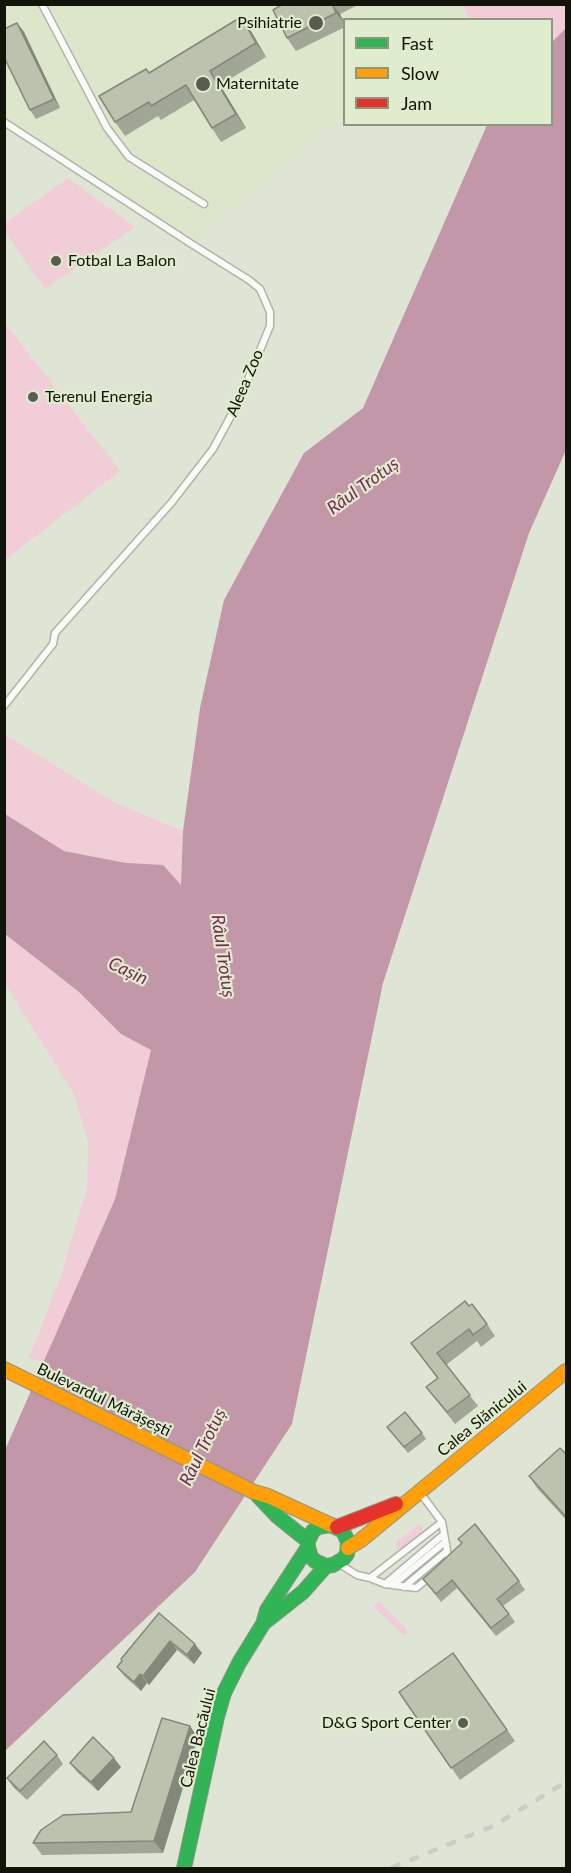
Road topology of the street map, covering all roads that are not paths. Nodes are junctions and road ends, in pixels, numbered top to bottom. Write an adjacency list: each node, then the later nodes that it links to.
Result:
1 (42, 4): 3 (lane)
2 (4, 122): 4 (lane, Aleea Zoo)
3 (204, 204)
4 (4, 706)
5 (4, 1369): 7 (main road, Bulevardul Mărășești)
6 (567, 1371): 8 (main road, Calea Slănicului)
7 (252, 1491): 10 (main road, Bulevardul Mărășești); 12 (main road, Bulevardul Mărășești)
8 (420, 1492): 9 (lane); 10 (main road, Calea Slănicului); 13 (main road, Calea Slănicului)
9 (442, 1522): 11 (lane); 18 (lane)
10 (334, 1526): 12 (main road); 13 (main road)
11 (445, 1538): 14 (lane); 19 (lane); 20 (lane)
12 (308, 1544): 15 (main road); 22 (main road, Calea Bacăului)
13 (348, 1548): 15 (main road)
14 (447, 1551): 16 (lane); 21 (lane)
15 (332, 1564): 18 (lane); 22 (main road, Calea Bacăului)
16 (441, 1568)
17 (433, 1575): 21 (lane)
18 (370, 1578): 19 (lane)
19 (385, 1584): 20 (lane)
20 (393, 1585): 21 (lane)
21 (404, 1587)
22 (263, 1624): 23 (main road, Calea Bacăului)
23 (184, 1869)

